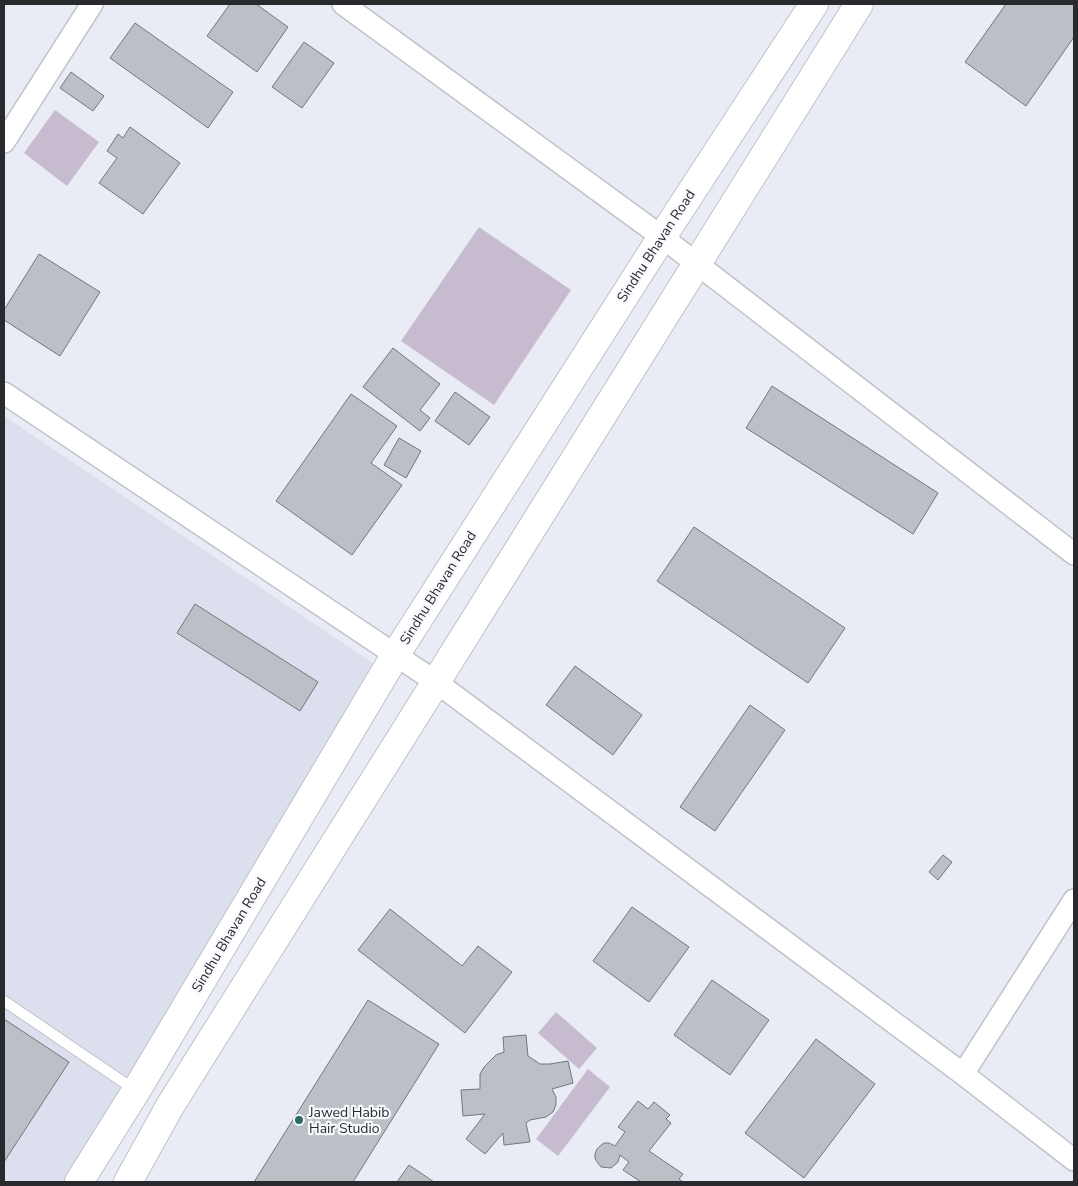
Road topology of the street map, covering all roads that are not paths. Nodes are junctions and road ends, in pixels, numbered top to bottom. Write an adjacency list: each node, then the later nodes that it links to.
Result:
1 (92, 4): 5 (street)
2 (343, 4): 6 (street)
3 (814, 4): 6 (main road, Sindhu Bhavan Road)
4 (859, 4): 7 (main road)
5 (4, 142)
6 (662, 237): 7 (street); 10 (main road, Sindhu Bhavan Road)
7 (697, 263): 9 (street); 11 (main road)
8 (4, 392): 10 (street)
9 (1074, 554)
10 (396, 654): 11 (street); 15 (main road, Sindhu Bhavan Road)
11 (436, 682): 14 (street); 18 (main road)
12 (1074, 900): 14 (street)
13 (4, 1001): 15 (lane)
14 (963, 1074): 16 (street)
15 (136, 1091): 17 (main road, Sindhu Bhavan Road)
16 (1074, 1160)
17 (79, 1182)
18 (128, 1182)

